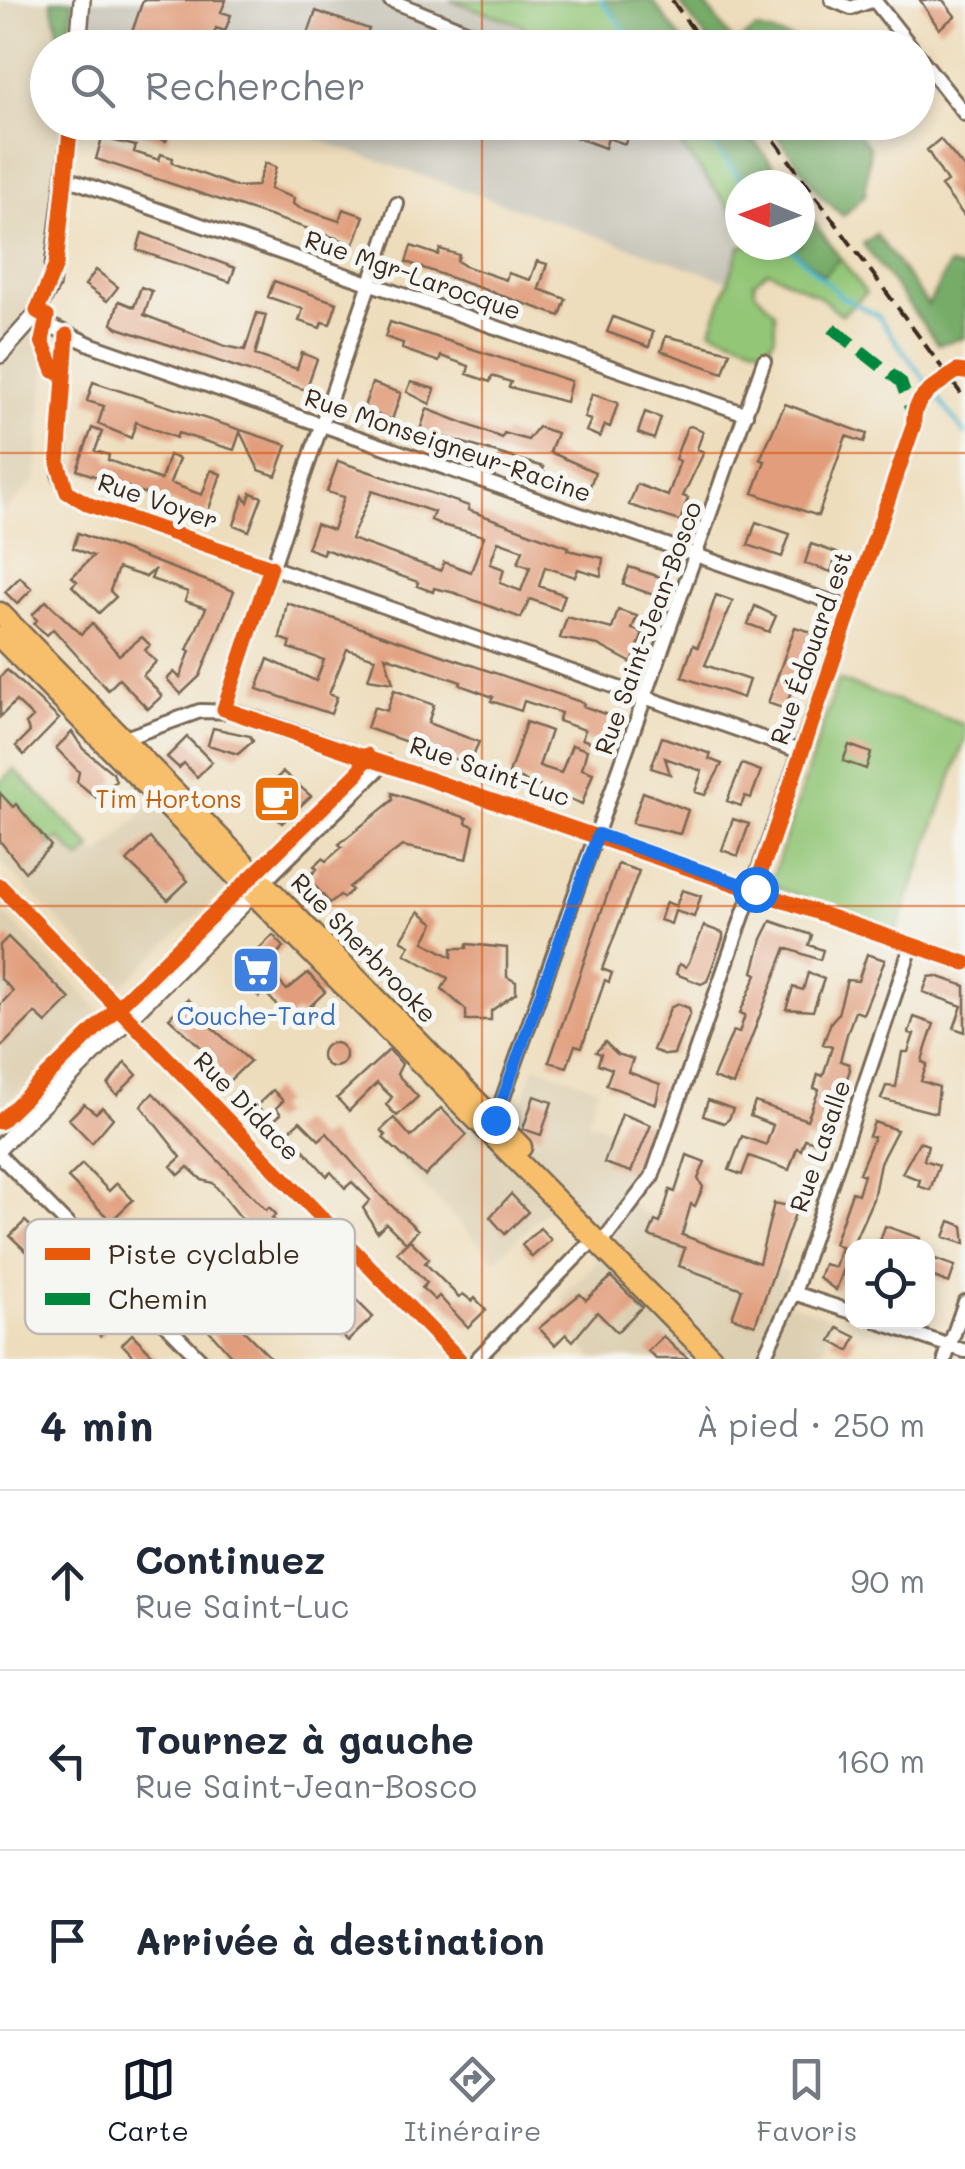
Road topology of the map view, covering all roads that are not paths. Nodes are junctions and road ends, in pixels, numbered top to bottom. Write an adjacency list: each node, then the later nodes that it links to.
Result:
1 (82, 0): 4 (street)
2 (390, 0): 5 (street)
3 (832, 0): 6 (street)
4 (80, 30)
5 (465, 30)
6 (898, 30)
7 (935, 76): 8 (street)
8 (965, 114)
9 (69, 140): 10 (street)
10 (66, 178): 12 (street, Rue Mgr-Larocque); 13 (street)
11 (397, 204): 12 (street)
12 (370, 284): 17 (street, Rue Mgr-Larocque); 19 (street)
13 (32, 318): 14 (street, Rue Monseigneur-Racine); 15 (street)
14 (66, 335): 19 (street, Rue Monseigneur-Racine); 21 (street, Rue Voyer)
15 (0, 355)
16 (764, 361): 17 (street, Rue Saint-Jean-Bosco)
17 (746, 414): 20 (street, Rue Saint-Jean-Bosco)
18 (914, 424): 22 (street, Rue Édouard est)
19 (322, 426): 20 (street, Rue Monseigneur-Racine); 21 (street)
20 (698, 555): 22 (street, Rue Monseigneur-Racine); 25 (street, Rue Saint-Jean-Bosco)
21 (271, 566): 25 (street, Rue Voyer); 26 (street)
22 (851, 609): 28 (street, Rue Édouard est)
23 (0, 612): 27 (main road, Rue Sherbrooke)
24 (0, 637): 27 (main road, Rue Sherbrooke)
25 (647, 698): 28 (street, Rue Voyer); 30 (street, Rue Saint-Jean-Bosco)
26 (224, 709): 27 (street); 29 (street, Rue Saint-Luc)
27 (116, 742): 32 (main road, Rue Sherbrooke)
28 (802, 752): 33 (street, Rue Édouard est)
29 (386, 762): 30 (street, Rue Saint-Luc); 32 (street)
30 (598, 834): 33 (street, Rue Saint-Luc); 37 (street, Rue Saint-Jean-Bosco)
31 (0, 886): 36 (street, Rue Didace)
32 (259, 888): 36 (street); 37 (main road, Rue Sherbrooke)
33 (755, 889): 34 (street, Rue Saint-Luc); 42 (street, Rue Édouard est)
34 (912, 944): 35 (street, Rue Saint-Luc); 44 (street, Rue Lasalle)
35 (965, 963)
36 (128, 1019): 38 (street); 41 (street, Rue Didace)
37 (492, 1127): 42 (main road, Rue Sherbrooke)
38 (0, 1147)
39 (0, 1156): 40 (street)
40 (62, 1219)
41 (323, 1219)
42 (598, 1241): 53 (street, Rue Édouard est); 54 (main road, Rue Sherbrooke)
43 (355, 1252): 52 (street, Rue Didace)
44 (794, 1293): 46 (street); 55 (street, Rue Lasalle)
45 (965, 1302): 50 (street)
46 (845, 1310)
47 (895, 1329): 50 (street)
48 (175, 1334): 51 (street)
49 (965, 1350): 50 (street)
50 (948, 1352)
51 (200, 1359)
52 (459, 1359)
53 (477, 1359)
54 (713, 1359)
55 (764, 1359)

